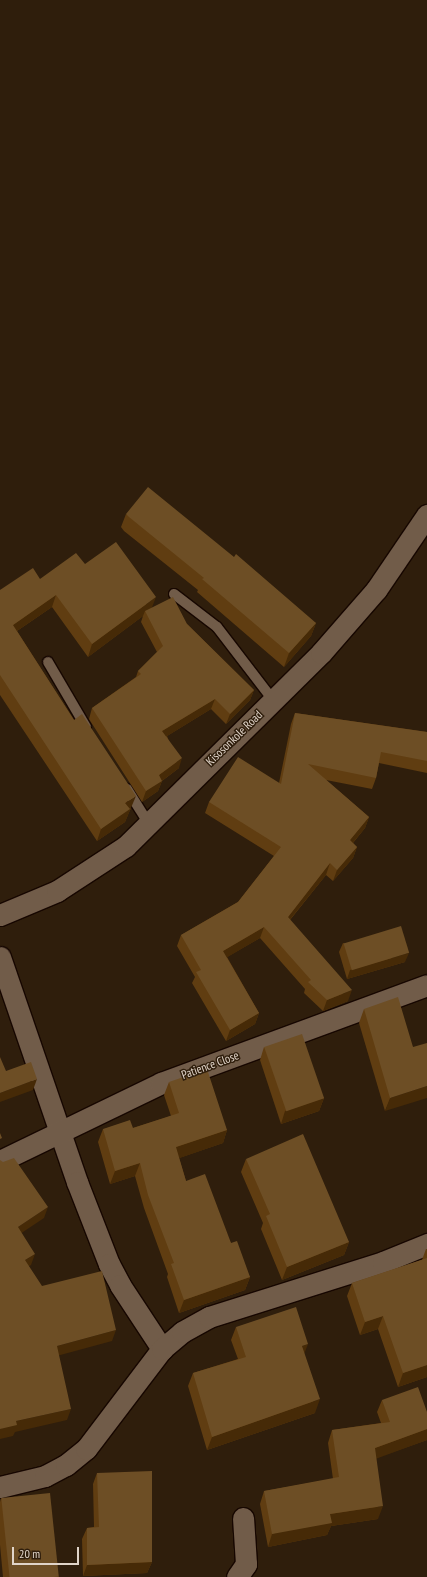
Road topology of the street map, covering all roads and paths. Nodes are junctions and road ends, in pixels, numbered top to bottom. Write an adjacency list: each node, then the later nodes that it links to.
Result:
1 (427, 515): 4 (street, Kisosonkole Road)
2 (174, 594): 4 (lane)
3 (48, 662): 5 (lane)
4 (273, 700): 7 (street, Kisosonkole Road)
5 (90, 734)
6 (119, 778): 7 (lane)
7 (148, 823): 8 (street, Kisosonkole Road)
8 (0, 915)
9 (0, 957): 11 (street)
10 (427, 985): 11 (street, Patience Close)
11 (60, 1132): 12 (street, Patience Close); 14 (street)
12 (0, 1161)
13 (427, 1244): 14 (street)
14 (162, 1349): 15 (street)
15 (0, 1487)
16 (243, 1518): 17 (street)
17 (237, 1577)

